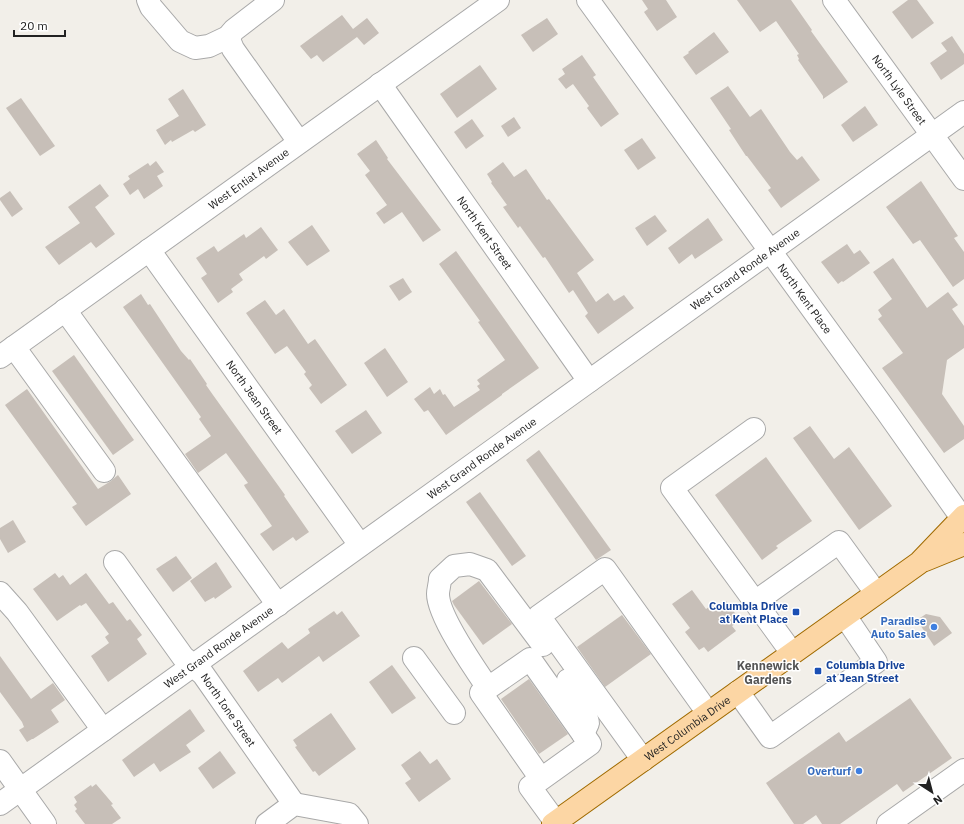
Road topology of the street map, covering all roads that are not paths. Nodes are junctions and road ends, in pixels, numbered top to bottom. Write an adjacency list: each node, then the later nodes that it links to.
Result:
1 (148, 0): 6 (street)
2 (274, 0): 6 (street)
3 (498, 0): 7 (street, West Entiat Avenue)
4 (588, 0): 13 (street, North Kent Place)
5 (834, 0): 9 (street, North Lyle Street)
6 (228, 36): 10 (street)
7 (380, 84): 10 (street, West Entiat Avenue); 16 (street, North Kent Street)
8 (964, 112): 9 (street, West Grand Ronde Avenue)
9 (932, 135): 11 (street, North Lyle Street); 13 (street, West Grand Ronde Avenue)
10 (299, 142): 12 (street, West Entiat Avenue)
11 (964, 179)
12 (149, 250): 14 (street, West Entiat Avenue); 21 (street, North Jean Street)
13 (770, 251): 16 (street, West Grand Ronde Avenue); 19 (street, North Kent Place)
14 (65, 310): 15 (street, West Entiat Avenue); 27 (street)
15 (7, 352): 18 (street)
16 (589, 381): 21 (street, West Grand Ronde Avenue)
17 (754, 428): 26 (street)
18 (104, 471)
19 (963, 518): 23 (main road, West Columbia Drive)
20 (964, 544): 23 (main road, West Columbia Drive)
21 (360, 545): 27 (street, West Grand Ronde Avenue)
22 (115, 562): 31 (street, North Ione Street)
23 (919, 563): 25 (main road, West Columbia Drive)
24 (0, 593): 36 (street)
25 (876, 593): 26 (street); 28 (main road, West Columbia Drive)
26 (755, 602): 29 (street)
27 (278, 605): 31 (street, West Grand Ronde Avenue)
28 (844, 616): 29 (main road, West Columbia Drive); 33 (street)
29 (792, 653): 33 (main road, West Columbia Drive)
30 (414, 658): 34 (street)
31 (192, 666): 36 (street, West Grand Ronde Avenue); 44 (street, North Ione Street)
32 (488, 688): 37 (street); 37 (street); 41 (street)
33 (738, 692): 35 (main road, West Columbia Drive)
34 (454, 713)
35 (708, 714): 38 (main road, West Columbia Drive); 38 (street)
36 (103, 730): 42 (street, West Grand Ronde Avenue)
37 (583, 734): 41 (street)
38 (643, 760): 45 (main road, West Columbia Drive)
39 (0, 761): 42 (street)
40 (964, 770): 49 (street)
41 (541, 779): 45 (street)
42 (20, 790): 43 (street, West Grand Ronde Avenue); 46 (street)
43 (0, 804)
44 (294, 804): 47 (street); 48 (street)
45 (555, 823)
46 (45, 824)
47 (267, 824)
48 (357, 824)
49 (888, 824)

